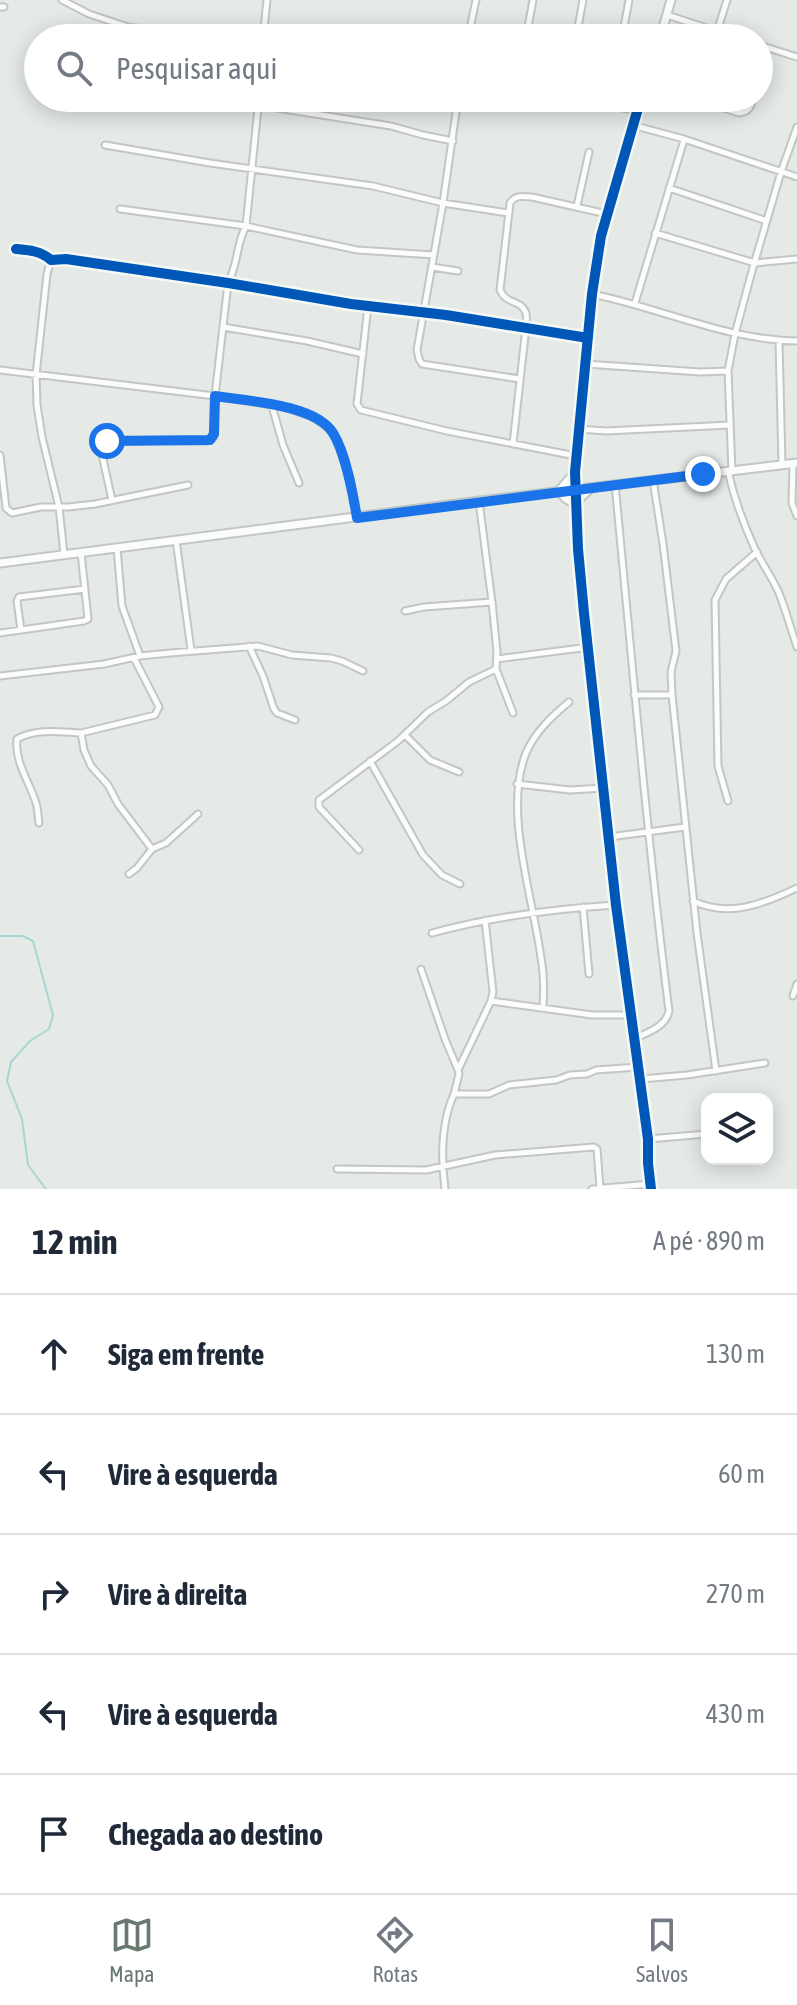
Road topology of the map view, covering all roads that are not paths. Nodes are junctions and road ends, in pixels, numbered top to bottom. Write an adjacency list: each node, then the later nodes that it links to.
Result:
1 (62, 0): 10 (street)
2 (267, 0): 11 (street)
3 (476, 0): 12 (street)
4 (533, 0): 13 (street)
5 (583, 0): 14 (street)
6 (629, 0): 15 (street)
7 (671, 0): 9 (main road)
8 (727, 0): 18 (street)
9 (667, 15): 16 (main road); 17 (street)
10 (119, 24)
11 (264, 24)
12 (471, 24)
13 (529, 24)
14 (579, 24)
15 (625, 24)
16 (664, 24)
17 (689, 24)
18 (719, 24)
19 (773, 49): 20 (street)
20 (797, 57)
21 (258, 112): 31 (street)
22 (317, 112): 28 (street)
23 (456, 112): 28 (street)
24 (636, 112): 25 (main road)
25 (632, 125): 27 (street); 39 (main road)
26 (797, 127): 32 (street)
27 (684, 139): 32 (street); 34 (street)
28 (453, 141): 35 (street)
29 (105, 145): 31 (street)
30 (589, 152): 36 (street)
31 (253, 169): 35 (street); 41 (street)
32 (781, 172): 33 (street); 40 (street)
33 (797, 177)
34 (669, 188): 40 (street); 42 (street)
35 (443, 203): 38 (street); 44 (street)
36 (577, 206): 38 (street); 39 (street)
37 (120, 209): 41 (street)
38 (508, 213): 56 (street)
39 (607, 214): 51 (main road)
40 (767, 221): 47 (street)
41 (246, 226): 44 (street); 50 (street)
42 (655, 233): 47 (street); 52 (street)
43 (16, 249): 46 (street)
44 (434, 255): 48 (street)
45 (797, 259): 47 (street)
46 (51, 260): 50 (street); 65 (street)
47 (755, 263): 57 (street)
48 (432, 267): 49 (street); 54 (street)
49 (458, 271)
50 (228, 283): 53 (street); 55 (street)
51 (592, 294): 52 (street); 58 (main road)
52 (635, 303): 57 (street)
53 (368, 306): 54 (street); 61 (street)
54 (424, 313): 56 (street); 66 (street)
55 (223, 327): 61 (street); 67 (street)
56 (526, 327): 58 (street); 66 (street)
57 (735, 334): 59 (street); 64 (street)
58 (588, 338): 62 (main road)
59 (779, 341): 60 (street); 75 (street)
60 (797, 341)
61 (363, 354): 71 (street)
62 (586, 364): 64 (street); 70 (main road)
63 (0, 370): 65 (street)
64 (728, 371): 69 (street)
65 (36, 375): 67 (street); 88 (street)
66 (520, 379): 71 (street)
67 (215, 396): 68 (street); 85 (street)
68 (272, 406): 79 (street); 90 (street)
69 (730, 425): 70 (street); 76 (street)
70 (579, 429): 73 (main road)
71 (513, 444): 73 (street)
72 (0, 455): 88 (street)
73 (576, 456): 77 (main road)
74 (795, 463): 75 (main road); 89 (street)
75 (782, 464): 76 (main road)
76 (730, 471): 78 (main road); 93 (street)
77 (575, 474): 82 (main road); 83 (main road); 84 (main road)
78 (653, 479): 80 (main road); 112 (street)
79 (299, 483)
80 (615, 484): 82 (main road); 111 (street)
81 (188, 485): 85 (street)
82 (589, 488): 83 (main road); 87 (main road)
83 (575, 490): 84 (main road); 87 (street)
84 (559, 492): 86 (main road); 87 (main road)
85 (112, 500): 88 (street)
86 (479, 501): 90 (main road); 98 (street)
87 (576, 504): 103 (street)
88 (59, 507): 95 (street)
89 (797, 516)
90 (357, 518): 91 (main road)
91 (176, 540): 92 (main road); 105 (street)
92 (117, 548): 94 (main road); 106 (street)
93 (757, 552): 104 (street); 122 (street)
94 (81, 553): 95 (main road); 97 (street)
95 (64, 554): 96 (main road)
96 (0, 563)
97 (85, 589): 100 (street); 100 (street)
98 (492, 602): 99 (street); 107 (street)
99 (405, 611)
100 (21, 630): 101 (street)
101 (0, 633)
102 (249, 646): 105 (street); 109 (street); 115 (street)
103 (589, 647): 107 (street); 121 (street)
104 (797, 647)
105 (191, 650): 106 (street)
106 (137, 657): 110 (street); 116 (street)
107 (497, 659): 108 (street)
108 (496, 669): 114 (street); 117 (street)
109 (363, 671)
110 (0, 676)
111 (634, 695): 112 (street); 126 (street)
112 (672, 695): 125 (street)
113 (569, 702): 120 (street)
114 (513, 713)
115 (295, 720)
116 (81, 733): 124 (street); 128 (street)
117 (405, 735): 118 (street); 119 (street)
118 (370, 761): 129 (street); 131 (street)
119 (459, 772)
120 (517, 784): 121 (street); 136 (street)
121 (604, 788): 127 (street)
122 (728, 801)
123 (198, 814): 128 (street)
124 (39, 823)
125 (685, 827): 126 (street); 133 (street)
126 (649, 833): 127 (street); 146 (street)
127 (609, 837): 134 (street)
128 (152, 849): 130 (street)
129 (359, 850)
130 (129, 874)
131 (460, 884)
132 (797, 888): 133 (street)
133 (693, 901): 150 (street)
134 (616, 905): 135 (street); 145 (street)
135 (583, 907): 136 (street); 140 (street)
136 (533, 911): 137 (street); 144 (street)
137 (485, 920): 138 (street); 143 (street)
138 (432, 933)
139 (421, 969): 149 (street)
140 (589, 974)
141 (797, 984): 142 (street)
142 (793, 996)
143 (491, 1001): 144 (street); 149 (street)
144 (543, 1007): 145 (street)
145 (631, 1015): 146 (street)
146 (634, 1039): 148 (street)
147 (765, 1063): 150 (street)
148 (638, 1067): 151 (street); 152 (street)
149 (458, 1070): 152 (street)
150 (716, 1071): 151 (street)
151 (641, 1079): 154 (street)
152 (454, 1094): 155 (street)
153 (701, 1135): 154 (street)
154 (648, 1139): 157 (street)
155 (442, 1166): 156 (street); 158 (street); 159 (street)
156 (337, 1169)
157 (651, 1186): 158 (street)
158 (600, 1188): 160 (street)
159 (445, 1189)
160 (592, 1189)

